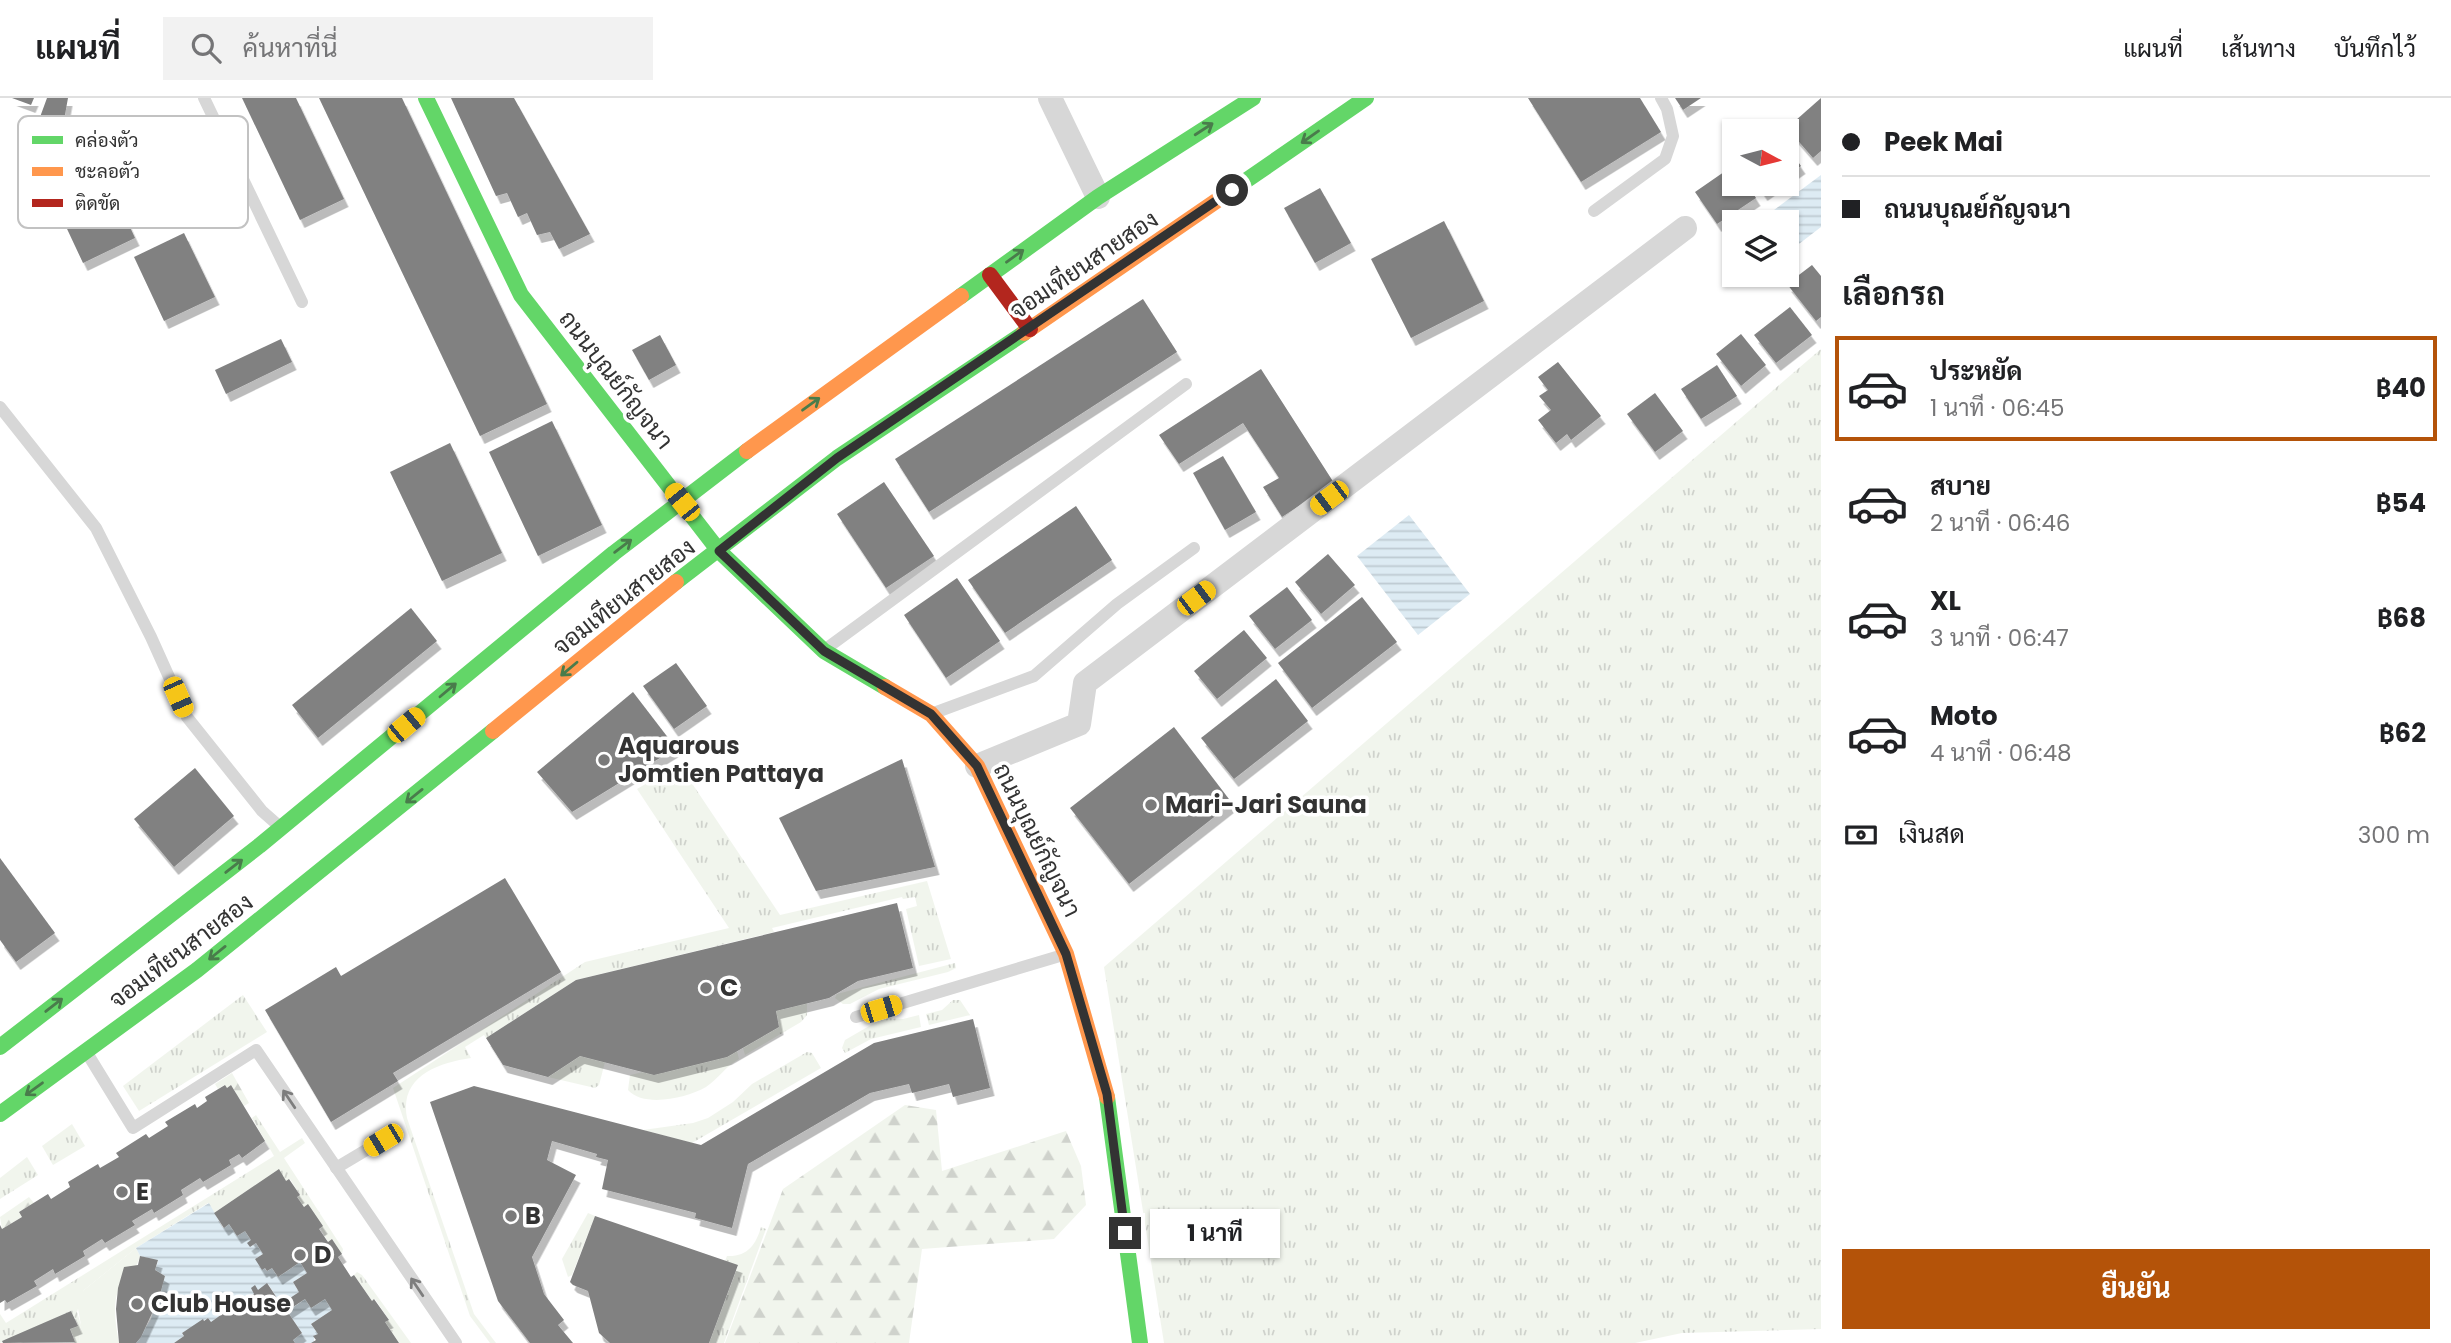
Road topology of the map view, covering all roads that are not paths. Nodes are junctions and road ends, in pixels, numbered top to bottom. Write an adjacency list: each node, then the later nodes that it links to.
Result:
1 (204, 98): 7 (lane)
2 (426, 98): 17 (main road, ถนนบุณย์กัญจนา)
3 (1050, 98): 9 (street)
4 (1253, 98): 9 (main road, จอมเทียนสายสอง, one-way to 4)
5 (1366, 98): 14 (main road, จอมเทียนสายสอง, one-way to 14)
6 (1661, 98): 10 (lane)
7 (213, 116)
8 (248, 190): 13 (lane)
9 (1098, 197): 12 (main road, จอมเทียนสายสอง, one-way to 9)
10 (1594, 211)
11 (1685, 228): 22 (street)
12 (990, 275): 14 (main road); 17 (main road, จอมเทียนสายสอง, one-way to 12)
13 (302, 302)
14 (1030, 329): 19 (main road, จอมเทียนสายสอง)
15 (1186, 384): 20 (lane)
16 (0, 407): 23 (lane)
17 (682, 502): 19 (main road, ถนนบุณย์กัญจนา); 23 (main road, จอมเทียนสายสอง, one-way to 17)
18 (1195, 548): 21 (lane)
19 (719, 551): 20 (main road, ถนนบุณย์กัญจนา); 27 (main road, จอมเทียนสายสอง, one-way to 27)
20 (824, 651): 21 (main road, ถนนบุณย์กัญจนา)
21 (931, 714): 22 (main road, ถนนบุณย์กัญจนา)
22 (977, 766): 24 (main road, ถนนบุณย์กัญจนา)
23 (281, 828): 26 (main road, จอมเทียนสายสอง, one-way to 23)
24 (1066, 954): 25 (lane); 32 (main road, ถนนบุณย์กัญจนา)
25 (856, 1017)
26 (0, 1047)
27 (86, 1051): 28 (main road, จอมเทียนสายสอง, one-way to 28); 30 (lane, one-way to 27)
28 (0, 1114)
29 (383, 1140): 30 (lane)
30 (336, 1168): 31 (lane, one-way to 30)
31 (456, 1343)
32 (1140, 1343)

